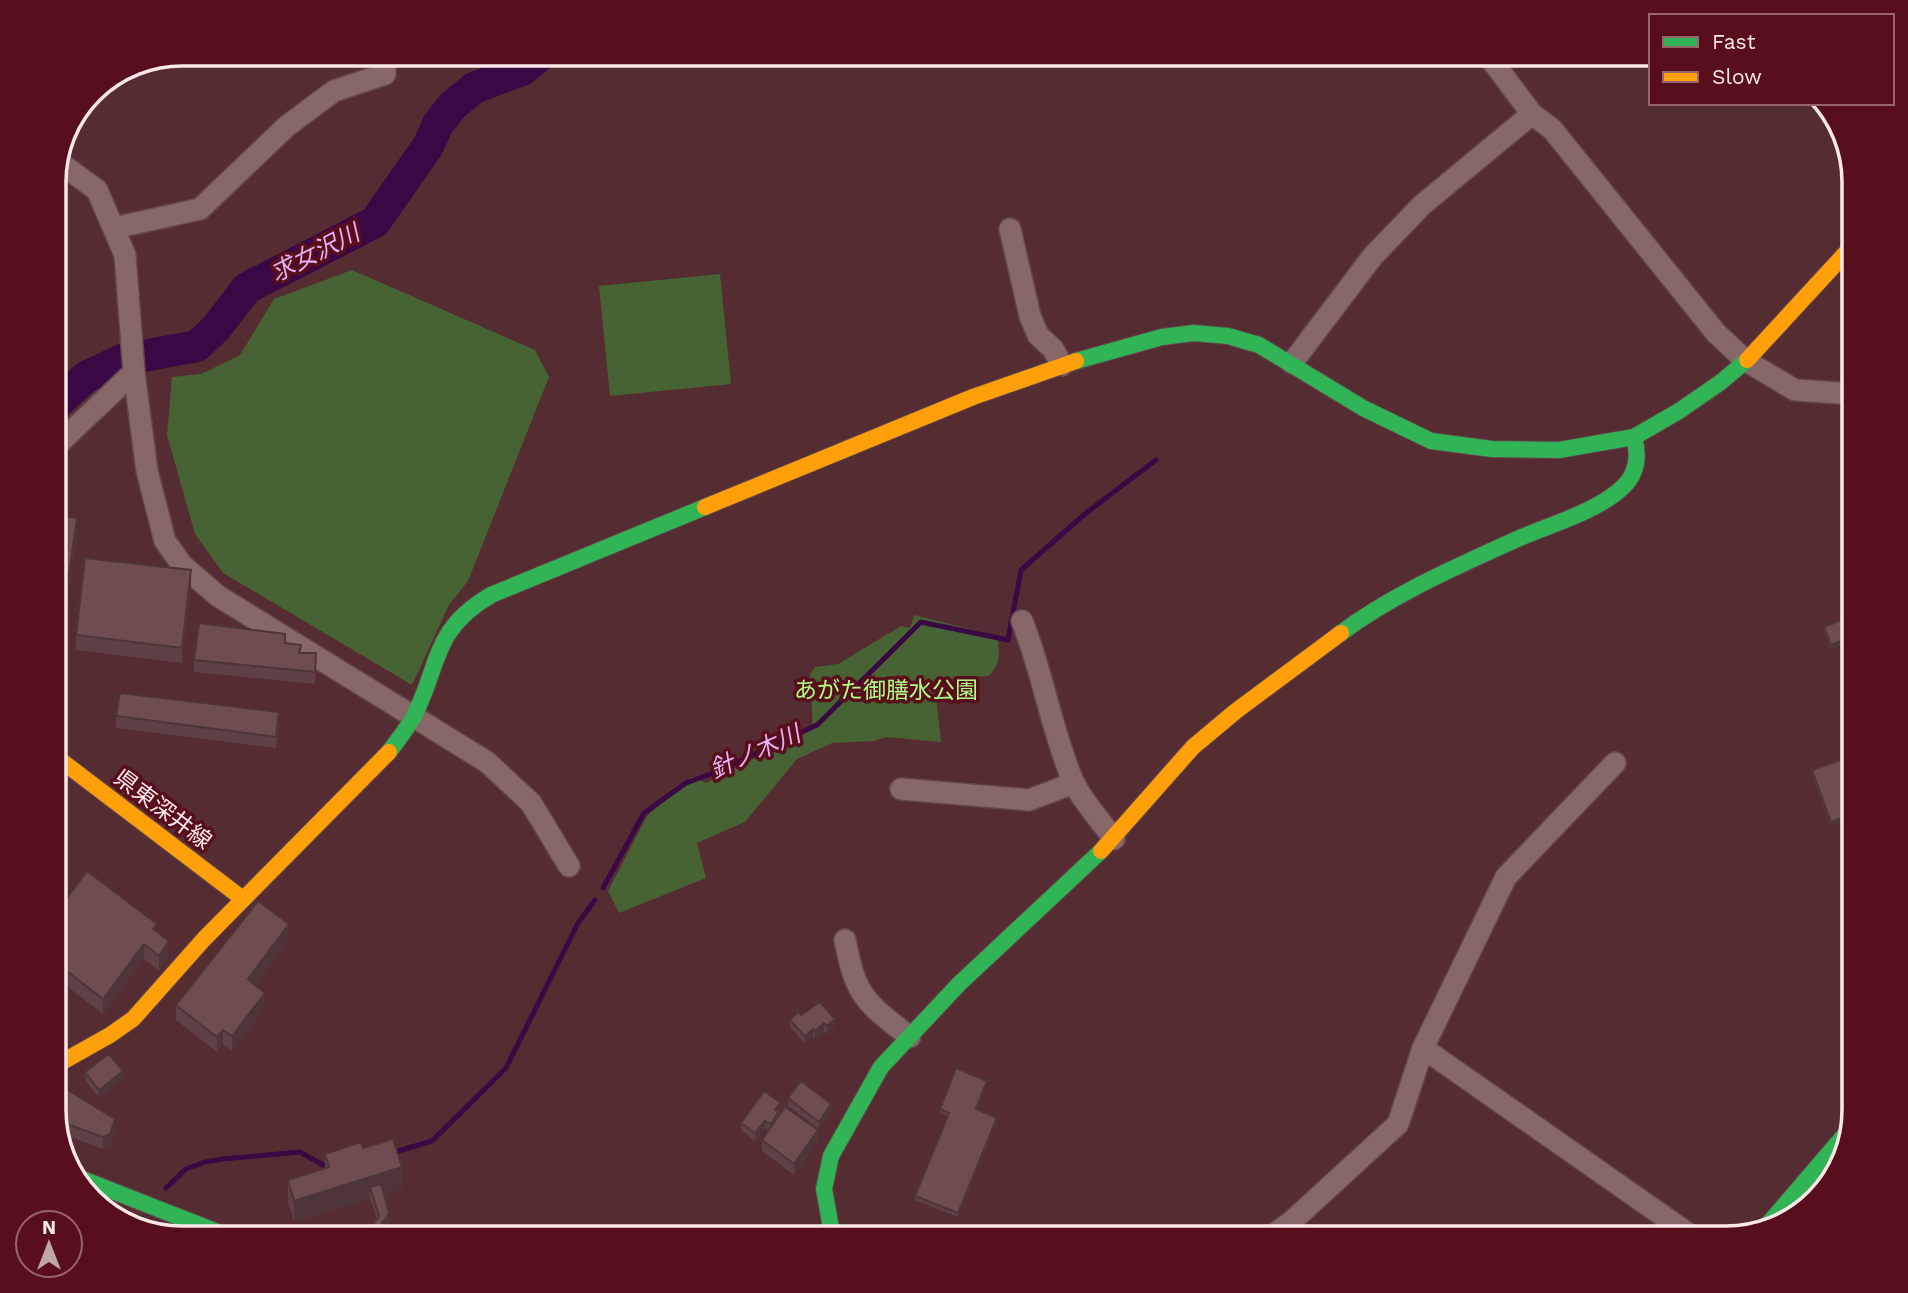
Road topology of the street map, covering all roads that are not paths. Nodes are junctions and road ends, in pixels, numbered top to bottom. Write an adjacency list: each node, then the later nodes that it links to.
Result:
1 (385, 66): 5 (street)
2 (1497, 66): 3 (street)
3 (1532, 114): 9 (street); 10 (street)
4 (68, 169): 5 (street)
5 (114, 228): 8 (street)
6 (1010, 229): 11 (street)
7 (1842, 257): 9 (main road)
8 (134, 361): 13 (street); 16 (street)
9 (1746, 361): 12 (street); 14 (main road)
10 (1292, 363): 11 (main road); 14 (main road)
11 (1062, 365): 16 (main road)
12 (1842, 393)
13 (67, 433)
14 (1634, 437): 21 (main road)
15 (1022, 621): 19 (street)
16 (414, 717): 22 (street); 23 (main road)
17 (1615, 763): 26 (street)
18 (67, 766): 23 (main road, 県東深井線)
19 (1074, 783): 20 (street); 21 (street)
20 (901, 789)
21 (1114, 839): 25 (main road)
22 (569, 866)
23 (243, 899): 27 (main road)
24 (845, 940): 25 (street)
25 (910, 1037): 32 (main road)
26 (1423, 1048): 33 (street); 34 (street)
27 (67, 1059)
28 (1836, 1145): 30 (main road)
29 (92, 1183): 31 (main road)
30 (1775, 1216)
31 (202, 1226)
32 (831, 1226)
33 (1286, 1226)
34 (1677, 1226)

